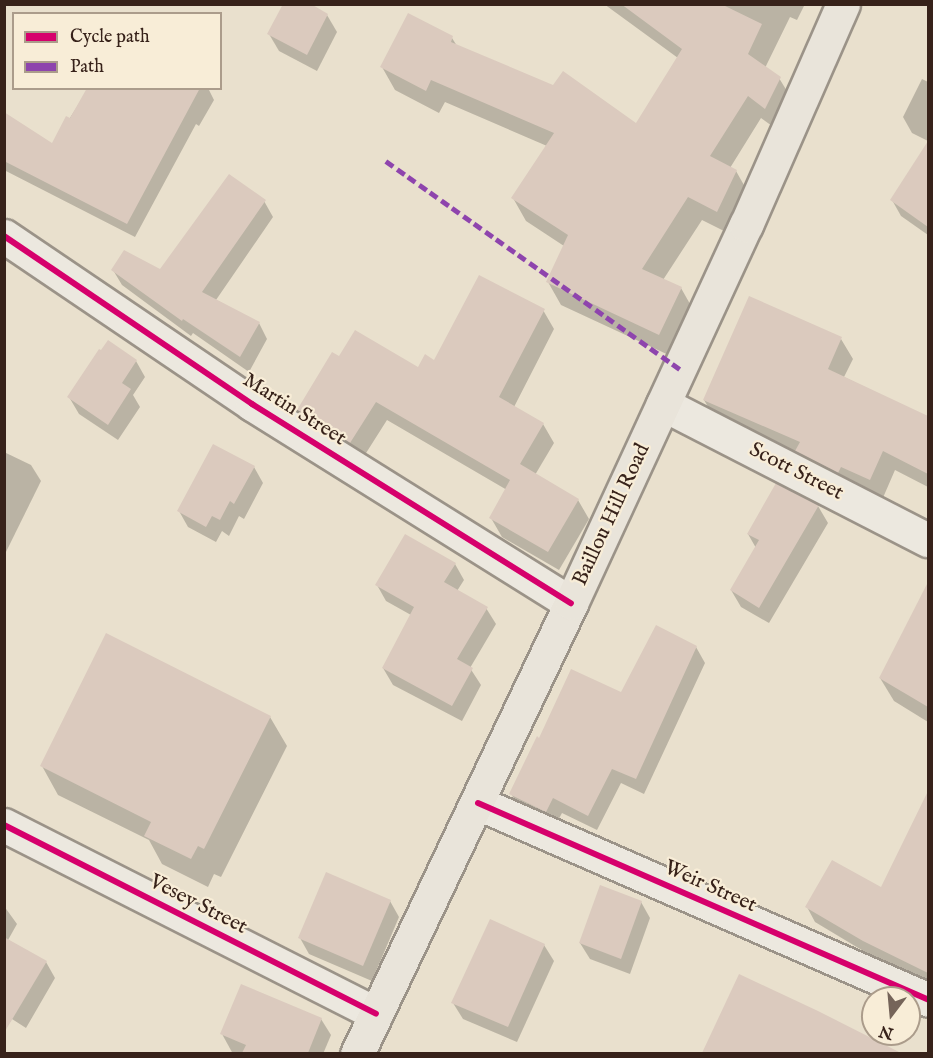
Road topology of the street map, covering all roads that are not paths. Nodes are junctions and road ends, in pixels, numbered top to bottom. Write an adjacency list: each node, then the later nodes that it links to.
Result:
1 (843, 4): 3 (main road, Baillou Hill Road)
2 (4, 236): 5 (street, Martin Street)
3 (663, 404): 4 (street, Scott Street); 5 (main road, Baillou Hill Road)
4 (928, 540)
5 (572, 603): 6 (main road, Baillou Hill Road)
6 (478, 803): 8 (street, Weir Street); 9 (main road, Baillou Hill Road)
7 (4, 825): 9 (street, Vesey Street)
8 (928, 1000)
9 (376, 1014): 10 (main road, Baillou Hill Road)
10 (357, 1053)

